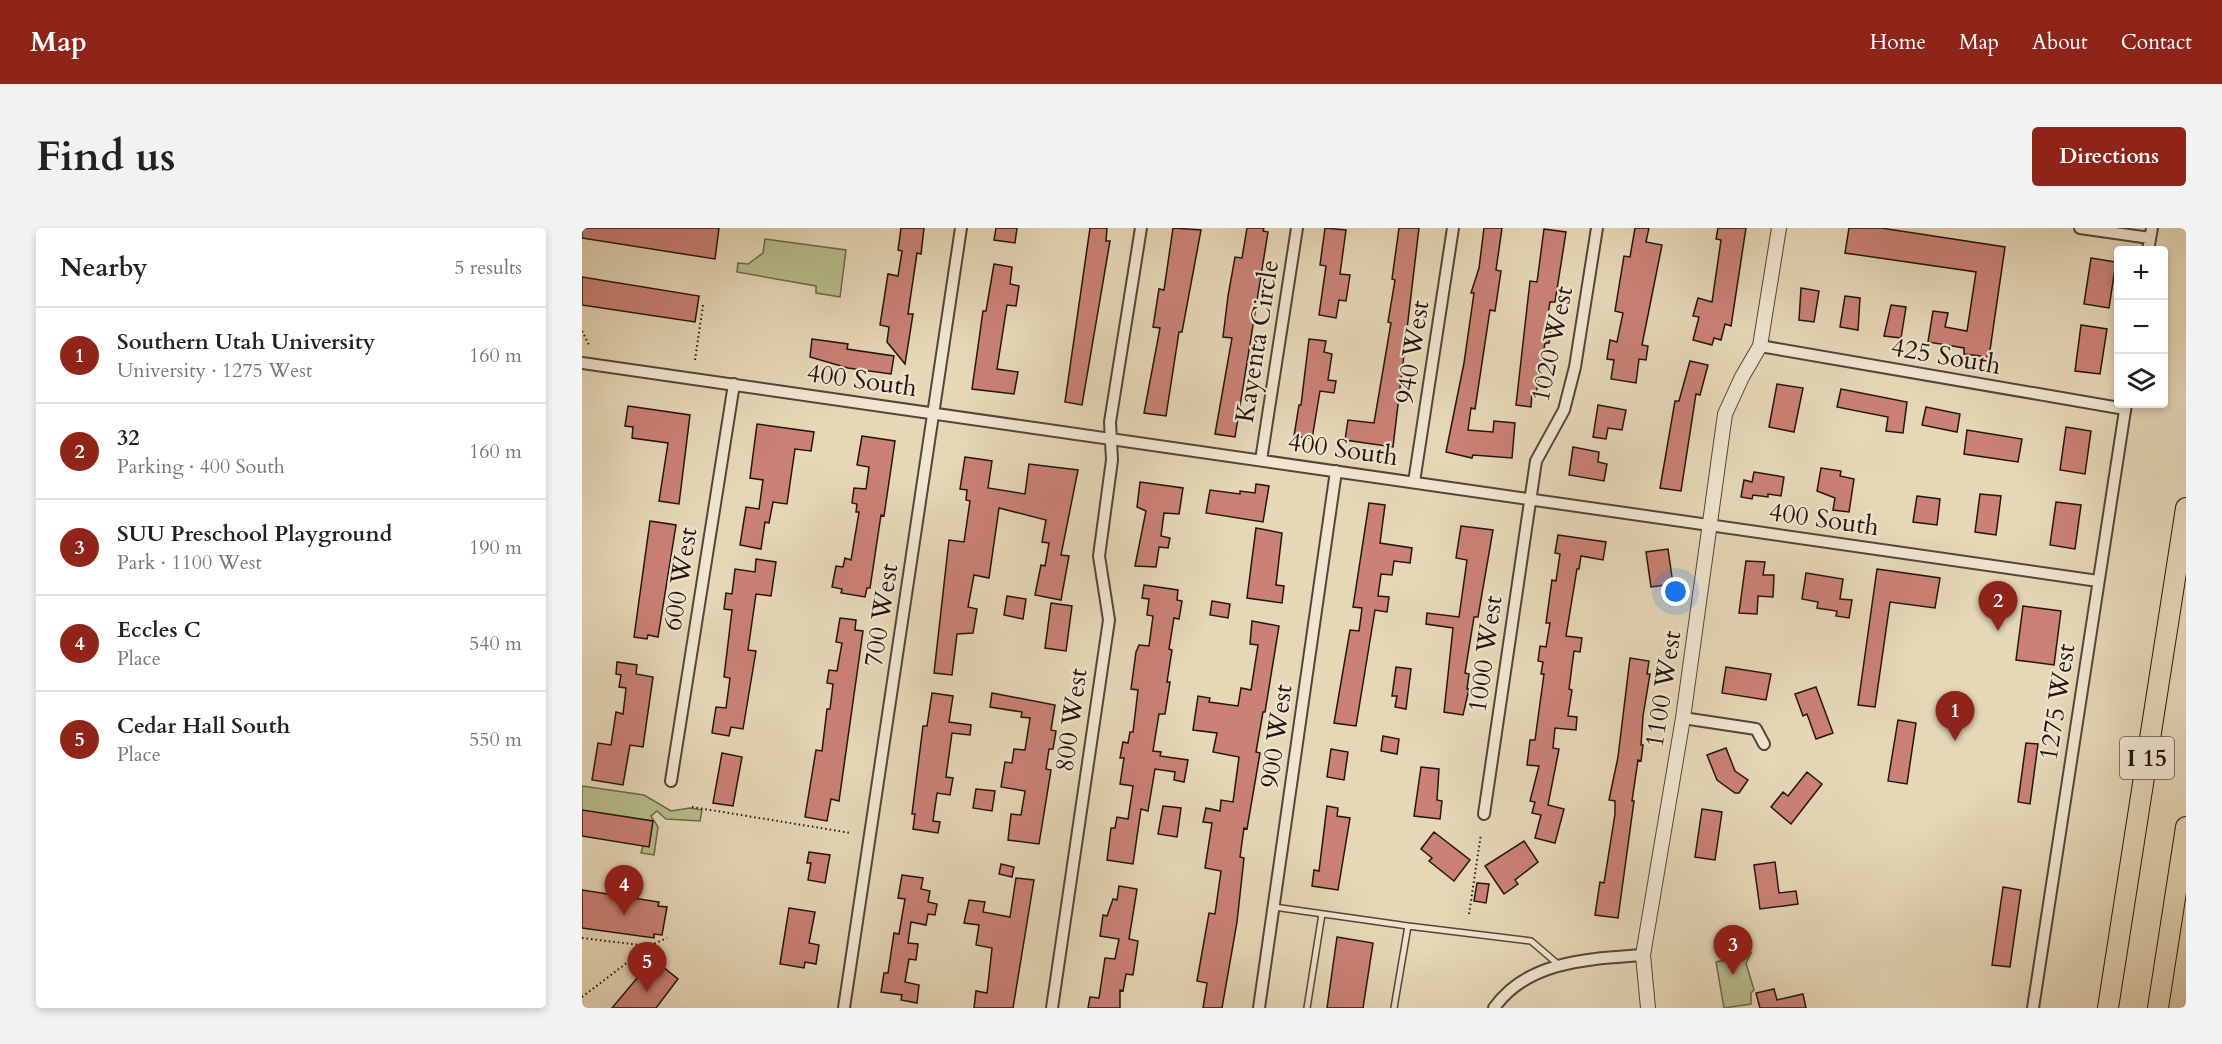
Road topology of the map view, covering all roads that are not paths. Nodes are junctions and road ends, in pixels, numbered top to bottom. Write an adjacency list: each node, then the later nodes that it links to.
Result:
1 (961, 228): 14 (street, 700 West)
2 (1141, 228): 15 (street)
3 (1297, 228): 16 (street, Kayenta Circle)
4 (1453, 228): 18 (street, 940 West)
5 (1597, 228): 19 (street, 1020 West)
6 (1779, 228): 9 (street, 1100 West)
7 (2080, 228): 8 (street)
8 (2151, 233)
9 (1760, 346): 12 (street, 425 South); 21 (street, 1100 West)
10 (582, 363): 11 (street, 400 South)
11 (734, 384): 14 (street, 400 South); 25 (street, 600 West)
12 (2114, 404)
13 (2126, 408): 22 (street, 1275 West)
14 (933, 413): 15 (street, 400 South); 33 (street, 700 West)
15 (1111, 439): 16 (street, 400 South); 34 (street, 800 West)
16 (1261, 460): 17 (street, 400 South)
17 (1336, 471): 18 (street, 400 South); 28 (street, 900 West)
18 (1414, 482): 19 (street, 400 South)
19 (1530, 500): 21 (street, 400 South); 26 (street, 1000 West)
20 (2186, 508): 41 (highway, I 15)
21 (1712, 525): 22 (street, 400 South); 23 (street, 1100 West)
22 (2098, 581): 40 (street, 1275 West)
23 (1683, 718): 24 (street); 31 (street, 1100 West)
24 (1764, 744)
25 (670, 782)
26 (1484, 814)
27 (2186, 827): 42 (highway)
28 (1274, 907): 29 (lane); 35 (street, 900 West)
29 (1322, 914): 30 (lane); 36 (lane)
30 (1408, 926): 32 (lane); 37 (lane)
31 (1643, 955): 32 (street); 39 (street, 1100 West)
32 (1559, 965): 38 (street)
33 (844, 1008)
34 (1052, 1008)
35 (1258, 1008)
36 (1307, 1008)
37 (1395, 1008)
38 (1494, 1008)
39 (1648, 1008)
40 (2032, 1008)
41 (2108, 1008)
42 (2158, 1008)

